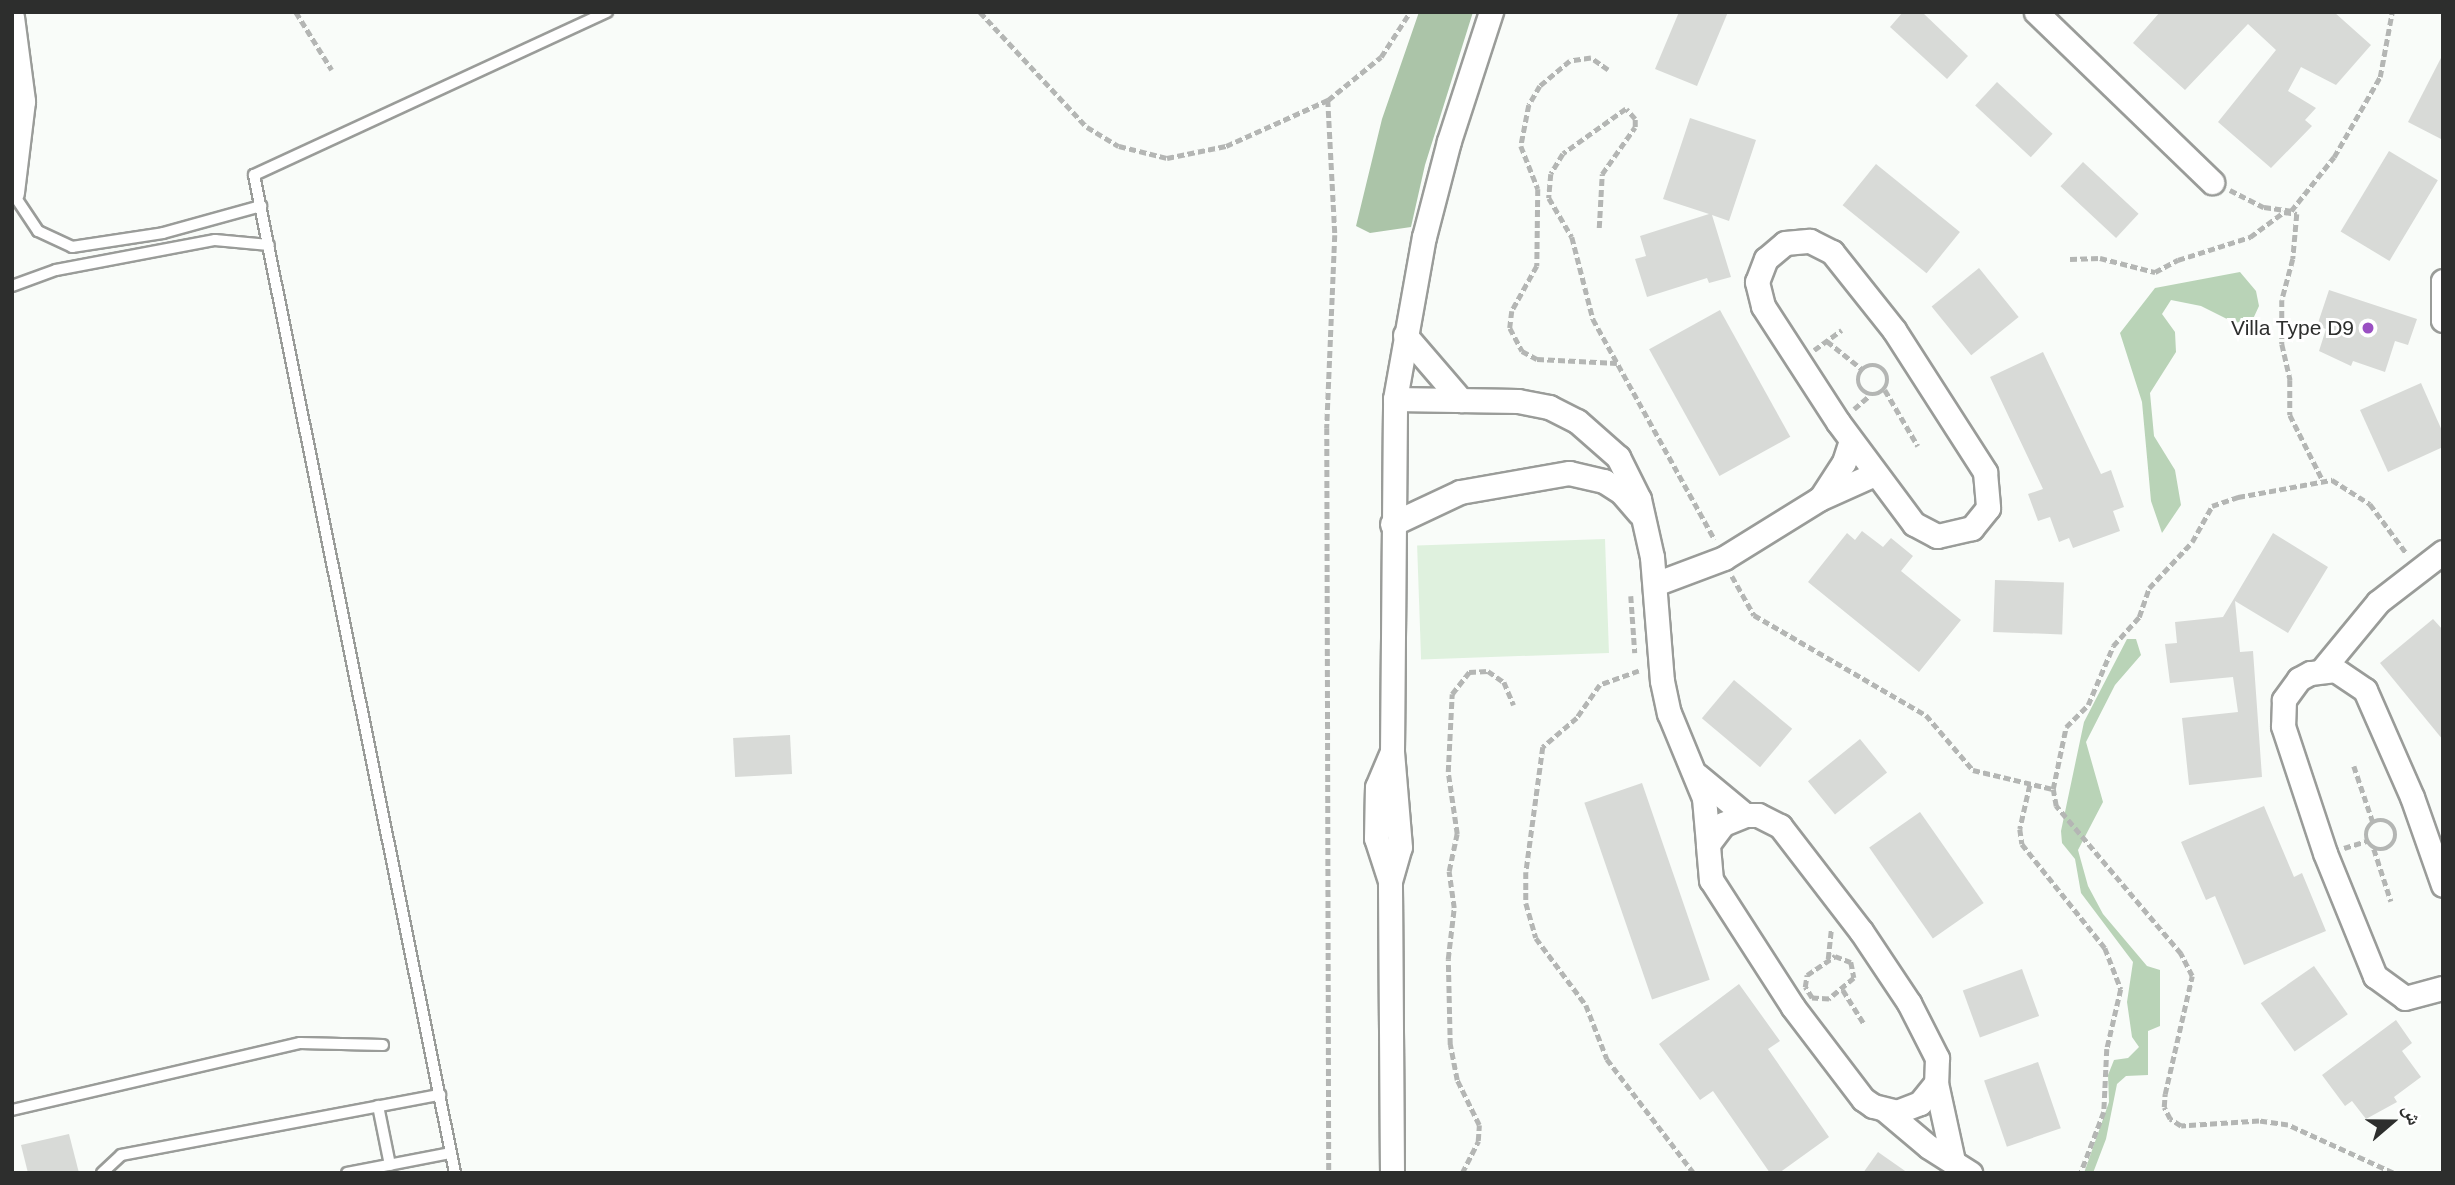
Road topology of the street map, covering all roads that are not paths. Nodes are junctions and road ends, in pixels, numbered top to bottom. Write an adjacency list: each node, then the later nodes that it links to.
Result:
1 (607, 12): 7 (lane)
2 (1491, 12): 12 (street)
3 (2036, 12): 5 (street)
4 (12, 17): 6 (street)
5 (2212, 182)
6 (12, 192): 7 (lane)
7 (261, 205): 8 (lane)
8 (269, 244): 10 (lane); 32 (lane)
9 (2443, 281): 11 (street)
10 (12, 286)
11 (2443, 320)
12 (1405, 335): 13 (street); 14 (street)
13 (1395, 399): 14 (street); 21 (street)
14 (1461, 400): 15 (street)
15 (1602, 439): 18 (street); 20 (street)
16 (1851, 441): 17 (street); 17 (street); 19 (street)
17 (1875, 474): 19 (street)
18 (1586, 475): 20 (street); 21 (street)
19 (1819, 499): 23 (street)
20 (1644, 522): 23 (street)
21 (1392, 524): 42 (street)
22 (2443, 552): 24 (street)
23 (1655, 584): 25 (street)
24 (2322, 670): 28 (street); 29 (street)
25 (1697, 775): 26 (street); 27 (street)
26 (1745, 815): 27 (street); 31 (street)
27 (1708, 844): 35 (street)
28 (2443, 885)
29 (2443, 988)
30 (383, 1045): 34 (lane)
31 (1936, 1083): 35 (street); 38 (street)
32 (440, 1094): 33 (lane); 36 (lane)
33 (378, 1106): 37 (lane); 39 (lane)
34 (12, 1110)
35 (1885, 1111): 38 (street)
36 (451, 1153): 37 (lane); 41 (lane)
37 (390, 1165): 40 (lane)
38 (1962, 1167)
39 (102, 1173)
40 (347, 1173)
41 (455, 1173)
42 (1392, 1173)

